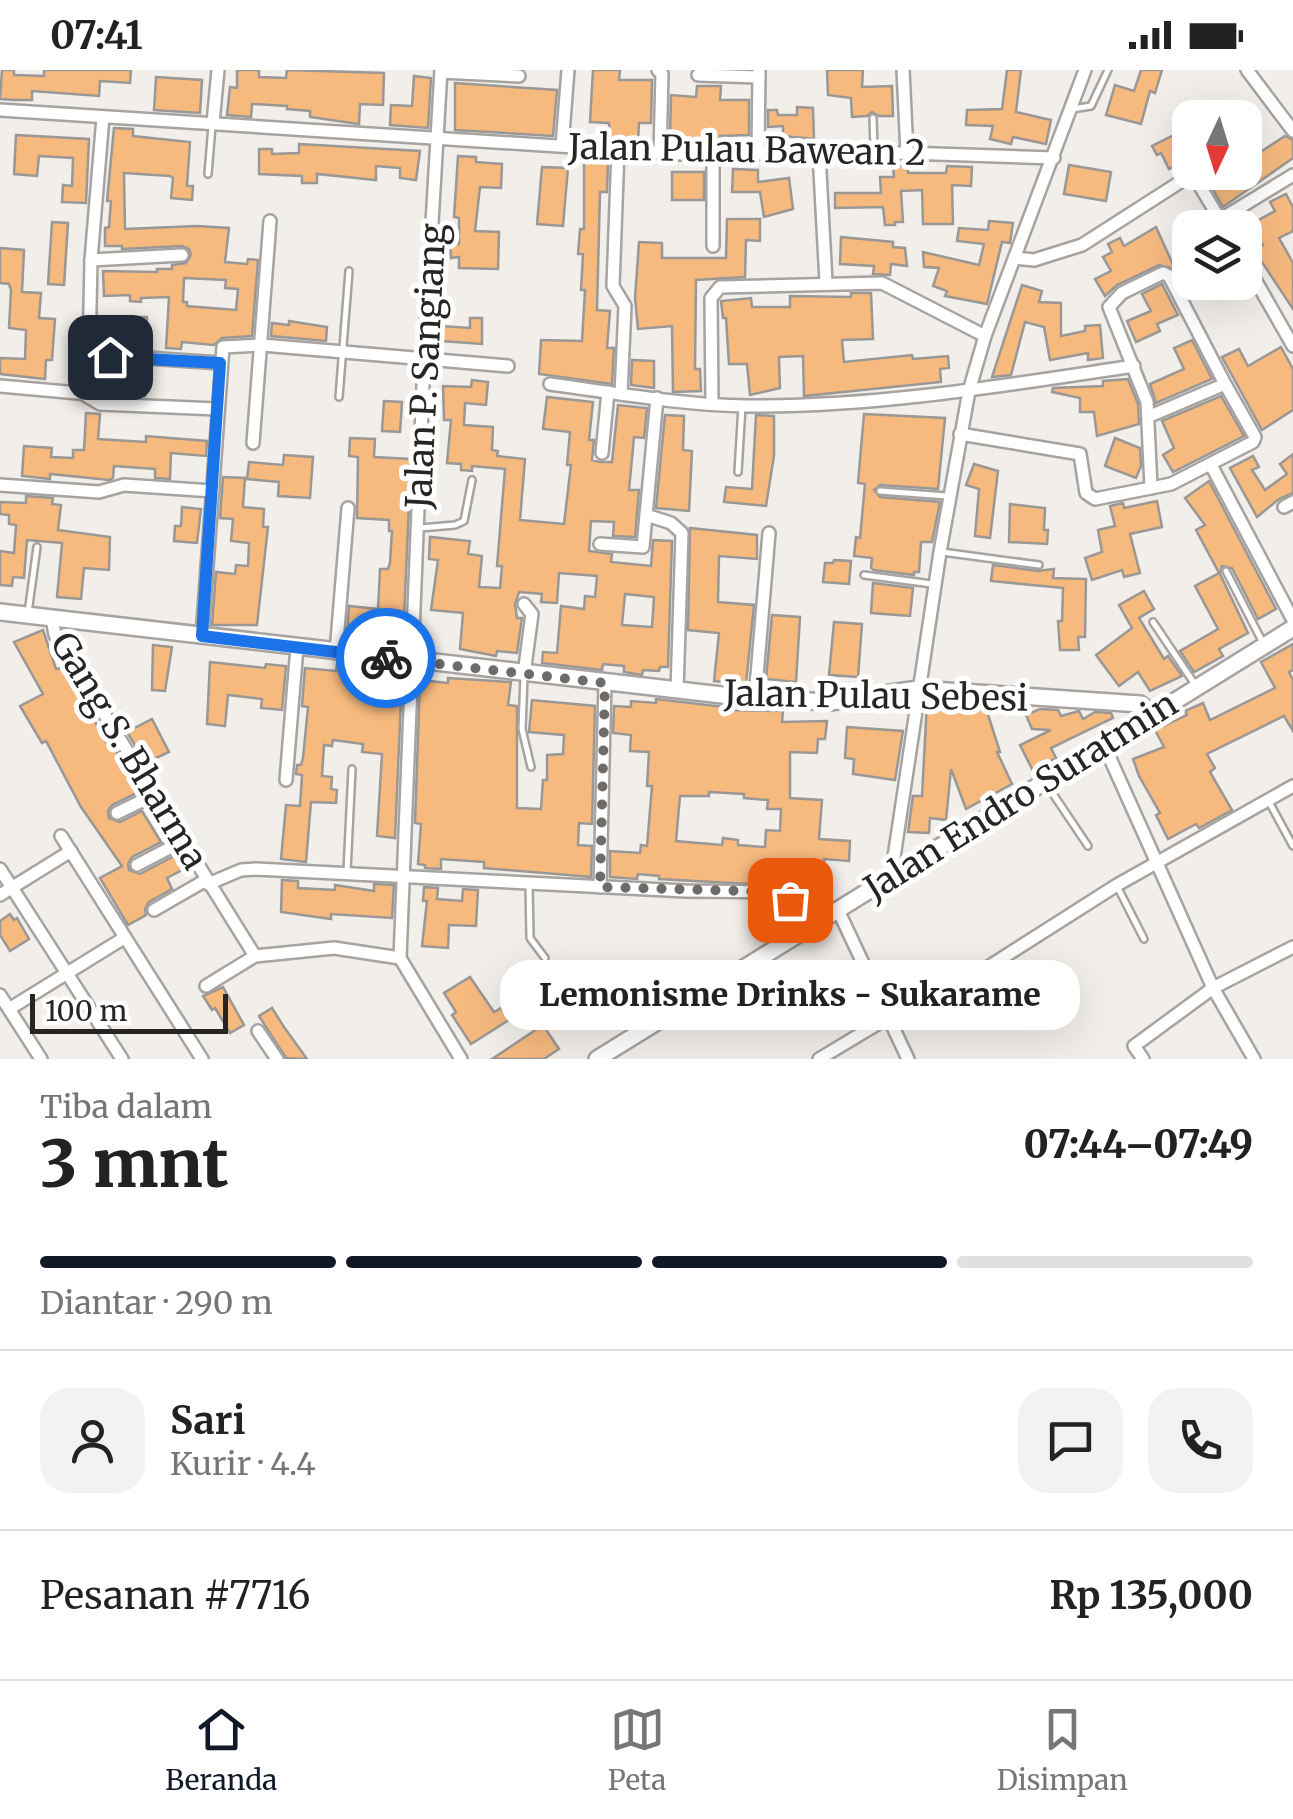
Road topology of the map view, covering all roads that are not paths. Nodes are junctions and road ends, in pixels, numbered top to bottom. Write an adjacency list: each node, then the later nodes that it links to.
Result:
1 (218, 70): 16 (street)
2 (568, 70): 19 (street)
3 (658, 70): 21 (street)
4 (902, 70): 25 (street)
5 (1085, 70): 12 (street)
6 (1108, 70): 12 (lane)
7 (1247, 70): 17 (street)
8 (442, 71): 11 (street); 18 (street, Jalan P. Sangiang)
9 (759, 73): 10 (street); 22 (street)
10 (698, 74)
11 (519, 76)
12 (1072, 109): 27 (street)
13 (0, 110): 14 (street, Jalan Pulau Bawean 2)
14 (102, 117): 16 (street, Jalan Pulau Bawean 2); 36 (street)
15 (872, 118): 24 (lane)
16 (213, 123): 18 (street, Jalan Pulau Bawean 2); 28 (lane)
17 (1293, 131)
18 (440, 138): 19 (street, Jalan Pulau Bawean 2); 45 (street, Jalan P. Sangiang)
19 (562, 146): 20 (street, Jalan Pulau Bawean 2)
20 (618, 150): 21 (street, Jalan Pulau Bawean 2); 54 (street)
21 (660, 152): 26 (street, Jalan Pulau Bawean 2)
22 (758, 153): 23 (street, Jalan Pulau Bawean 2); 26 (street, Jalan Pulau Bawean 2)
23 (819, 153): 24 (street, Jalan Pulau Bawean 2); 38 (street)
24 (874, 153): 25 (street, Jalan Pulau Bawean 2)
25 (908, 153): 27 (street, Jalan Pulau Bawean 2)
26 (713, 154): 33 (street)
27 (1054, 158): 35 (street)
28 (208, 174)
29 (1293, 175): 31 (street)
30 (1215, 210): 35 (street)
31 (1243, 210)
32 (270, 221): 41 (street)
33 (712, 246)
34 (182, 255): 36 (street)
35 (1016, 258): 40 (street)
36 (92, 260): 44 (street)
37 (349, 270): 43 (lane)
38 (826, 282): 40 (street); 57 (street)
39 (1262, 292): 42 (street)
40 (985, 336): 53 (street)
41 (262, 345): 43 (street); 46 (street); 62 (street)
42 (1293, 346)
43 (342, 352): 45 (street); 55 (lane)
44 (89, 354): 46 (street); 52 (street)
45 (424, 359): 47 (street); 74 (street, Jalan P. Sangiang)
46 (220, 363): 59 (street)
47 (508, 366)
48 (1134, 366): 50 (street); 53 (street); 60 (street)
49 (550, 384): 54 (street)
50 (1225, 384): 60 (street); 64 (street)
51 (0, 386): 52 (street)
52 (80, 392): 59 (street)
53 (969, 392): 58 (street); 61 (street)
54 (615, 393): 56 (street); 63 (street)
55 (339, 396)
56 (657, 398): 57 (street); 73 (street)
57 (712, 403): 58 (street)
58 (742, 406): 65 (lane)
59 (217, 410): 69 (street)
60 (1150, 416): 68 (street)
61 (960, 434): 68 (street); 71 (street)
62 (254, 444)
63 (602, 452)
64 (1211, 466): 68 (street); 87 (street)
65 (738, 472)
66 (472, 480): 74 (lane)
67 (0, 485): 69 (street)
68 (1151, 488)
69 (213, 490): 90 (street)
70 (880, 491): 71 (lane)
71 (950, 496): 78 (street)
72 (348, 508): 93 (street)
73 (646, 515): 76 (street); 99 (street)
74 (418, 528): 94 (street, Jalan P. Sangiang)
75 (769, 533): 100 (street)
76 (600, 544)
77 (37, 547): 85 (lane)
78 (940, 552): 79 (lane); 82 (street)
79 (1038, 565)
80 (1226, 570): 91 (lane)
81 (864, 576): 82 (lane)
82 (935, 584): 98 (street)
83 (524, 604): 95 (street)
84 (0, 612): 85 (street, Jalan Pulau Sebesi)
85 (28, 615): 86 (street, Jalan Pulau Sebesi)
86 (52, 618): 90 (street, Jalan Pulau Sebesi); 108 (street, Gang S. Bharma)
87 (1293, 620)
88 (1153, 622): 97 (lane)
89 (1293, 628): 91 (street, Jalan Endro Suratmin)
90 (202, 636): 92 (street, Jalan Pulau Sebesi)
91 (1264, 646): 97 (street, Jalan Endro Suratmin)
92 (297, 647): 93 (street, Jalan Pulau Sebesi); 105 (street)
93 (336, 653): 94 (street, Jalan Pulau Sebesi)
94 (414, 661): 95 (street, Jalan Pulau Sebesi); 121 (street, Jalan P. Sangiang)
95 (524, 674): 96 (street, Jalan Pulau Sebesi); 103 (lane)
96 (605, 683): 99 (street, Jalan Pulau Sebesi); 125 (street)
97 (1197, 687): 101 (street, Jalan Endro Suratmin)
98 (918, 689): 100 (street, Jalan Pulau Sebesi); 101 (street, Jalan Pulau Sebesi); 120 (street)
99 (677, 690): 100 (street, Jalan Pulau Sebesi)
100 (755, 699)
101 (1154, 714): 102 (street, Jalan Endro Suratmin)
102 (1104, 745): 106 (street, Jalan Endro Suratmin); 116 (street)
103 (530, 767)
104 (352, 769): 119 (lane)
105 (286, 780)
106 (1044, 782): 113 (lane); 120 (street, Jalan Endro Suratmin)
107 (1293, 786): 109 (street)
108 (152, 796): 110 (street); 112 (street, Gang S. Bharma)
109 (1268, 800): 114 (lane); 116 (street)
110 (116, 812)
111 (61, 836): 115 (street)
112 (182, 842): 117 (street); 122 (street, Gang S. Bharma)
113 (1088, 846)
114 (1293, 846)
115 (71, 851): 126 (street); 131 (street)
116 (1154, 863): 124 (street); 139 (street)
117 (138, 865)
118 (0, 868): 126 (street)
119 (347, 876): 121 (street); 122 (street)
120 (891, 877): 129 (street, Jalan Endro Suratmin)
121 (406, 878): 123 (street); 135 (street, Jalan P. Sangiang)
122 (207, 882): 128 (street); 134 (street, Gang S. Bharma)
123 (529, 884): 125 (street); 136 (lane)
124 (1117, 885): 132 (lane); 142 (street)
125 (600, 887): 130 (street)
126 (12, 888): 127 (street); 137 (street)
127 (0, 895)
128 (154, 910)
129 (838, 910): 130 (street, Jalan Endro Suratmin); 142 (street)
130 (803, 931): 149 (street, Jalan Endro Suratmin)
131 (124, 938): 137 (street); 144 (street)
132 (1144, 938)
133 (1293, 947): 139 (street)
134 (255, 956): 135 (street); 138 (street)
135 (400, 958): 148 (street)
136 (545, 958)
137 (67, 975): 141 (street); 146 (street)
138 (206, 986)
139 (1213, 988): 152 (street); 153 (street)
140 (0, 995): 141 (street)
141 (10, 1010): 145 (street)
142 (892, 1022): 150 (street); 151 (street)
143 (258, 1031): 147 (street)
144 (196, 1057)
145 (41, 1059)
146 (122, 1059)
147 (276, 1059)
148 (461, 1059)
149 (596, 1059)
150 (818, 1059)
151 (908, 1059)
152 (1143, 1059)
153 (1254, 1059)

